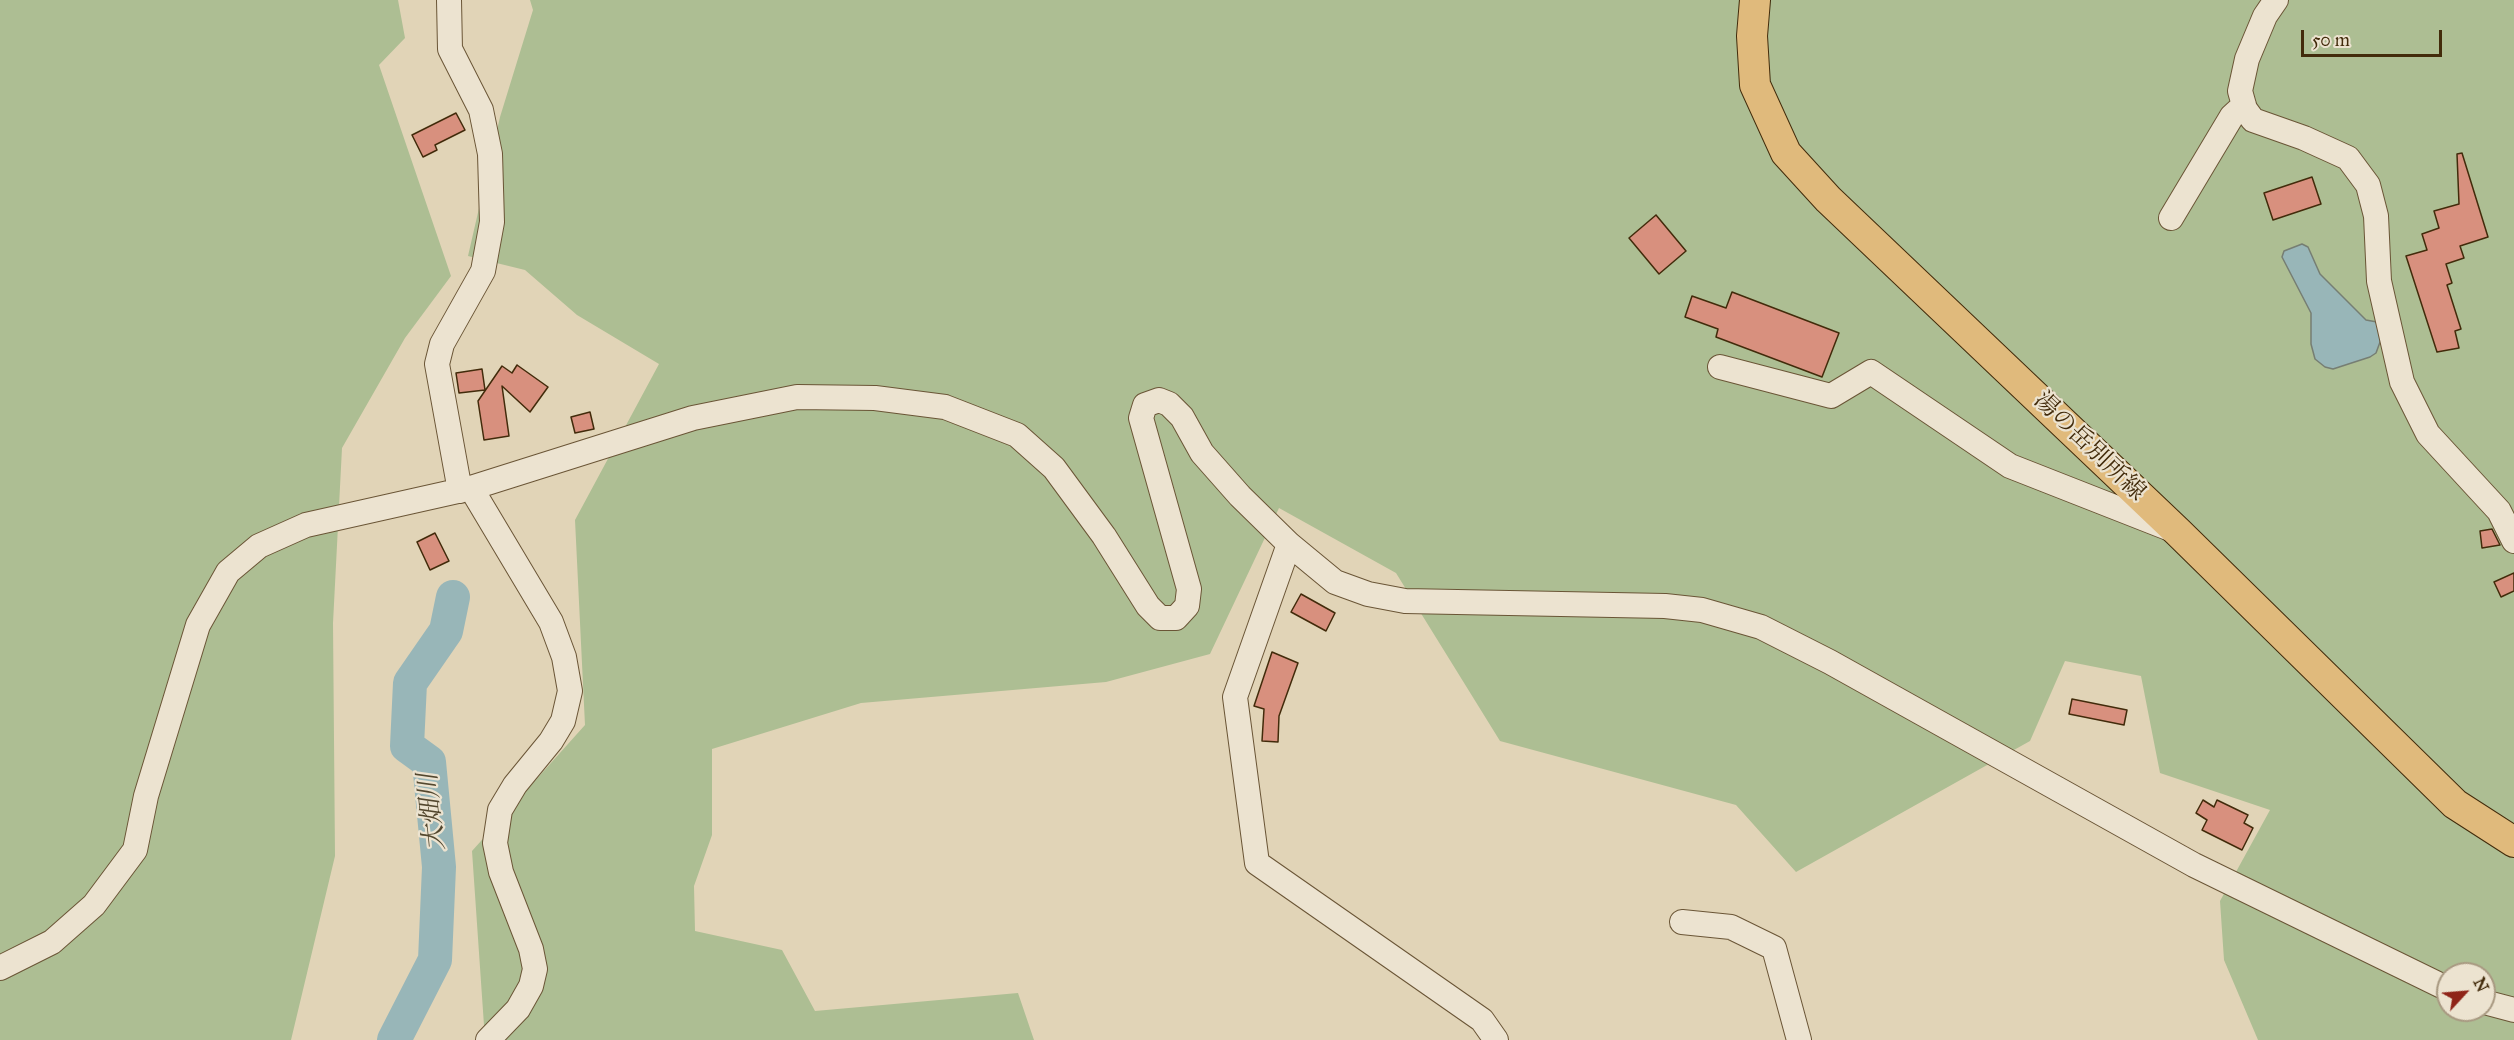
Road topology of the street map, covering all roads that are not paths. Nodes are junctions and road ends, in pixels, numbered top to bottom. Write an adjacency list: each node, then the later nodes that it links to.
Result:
1 (449, 0): 7 (street)
2 (1755, 0): 8 (main road, 湯の岳別所線)
3 (2276, 0): 4 (street)
4 (2244, 105): 5 (street); 9 (street)
5 (2171, 218)
6 (1720, 367): 8 (street)
7 (466, 490): 10 (street); 13 (street); 17 (street)
8 (2178, 532): 11 (main road, 湯の岳別所線)
9 (2514, 541)
10 (1289, 544): 14 (street); 18 (street)
11 (2514, 842)
12 (1682, 922): 19 (street)
13 (0, 968)
14 (2436, 983)
15 (2496, 1005): 16 (street)
16 (2514, 1010)
17 (488, 1040)
18 (1496, 1040)
19 (1799, 1040)

